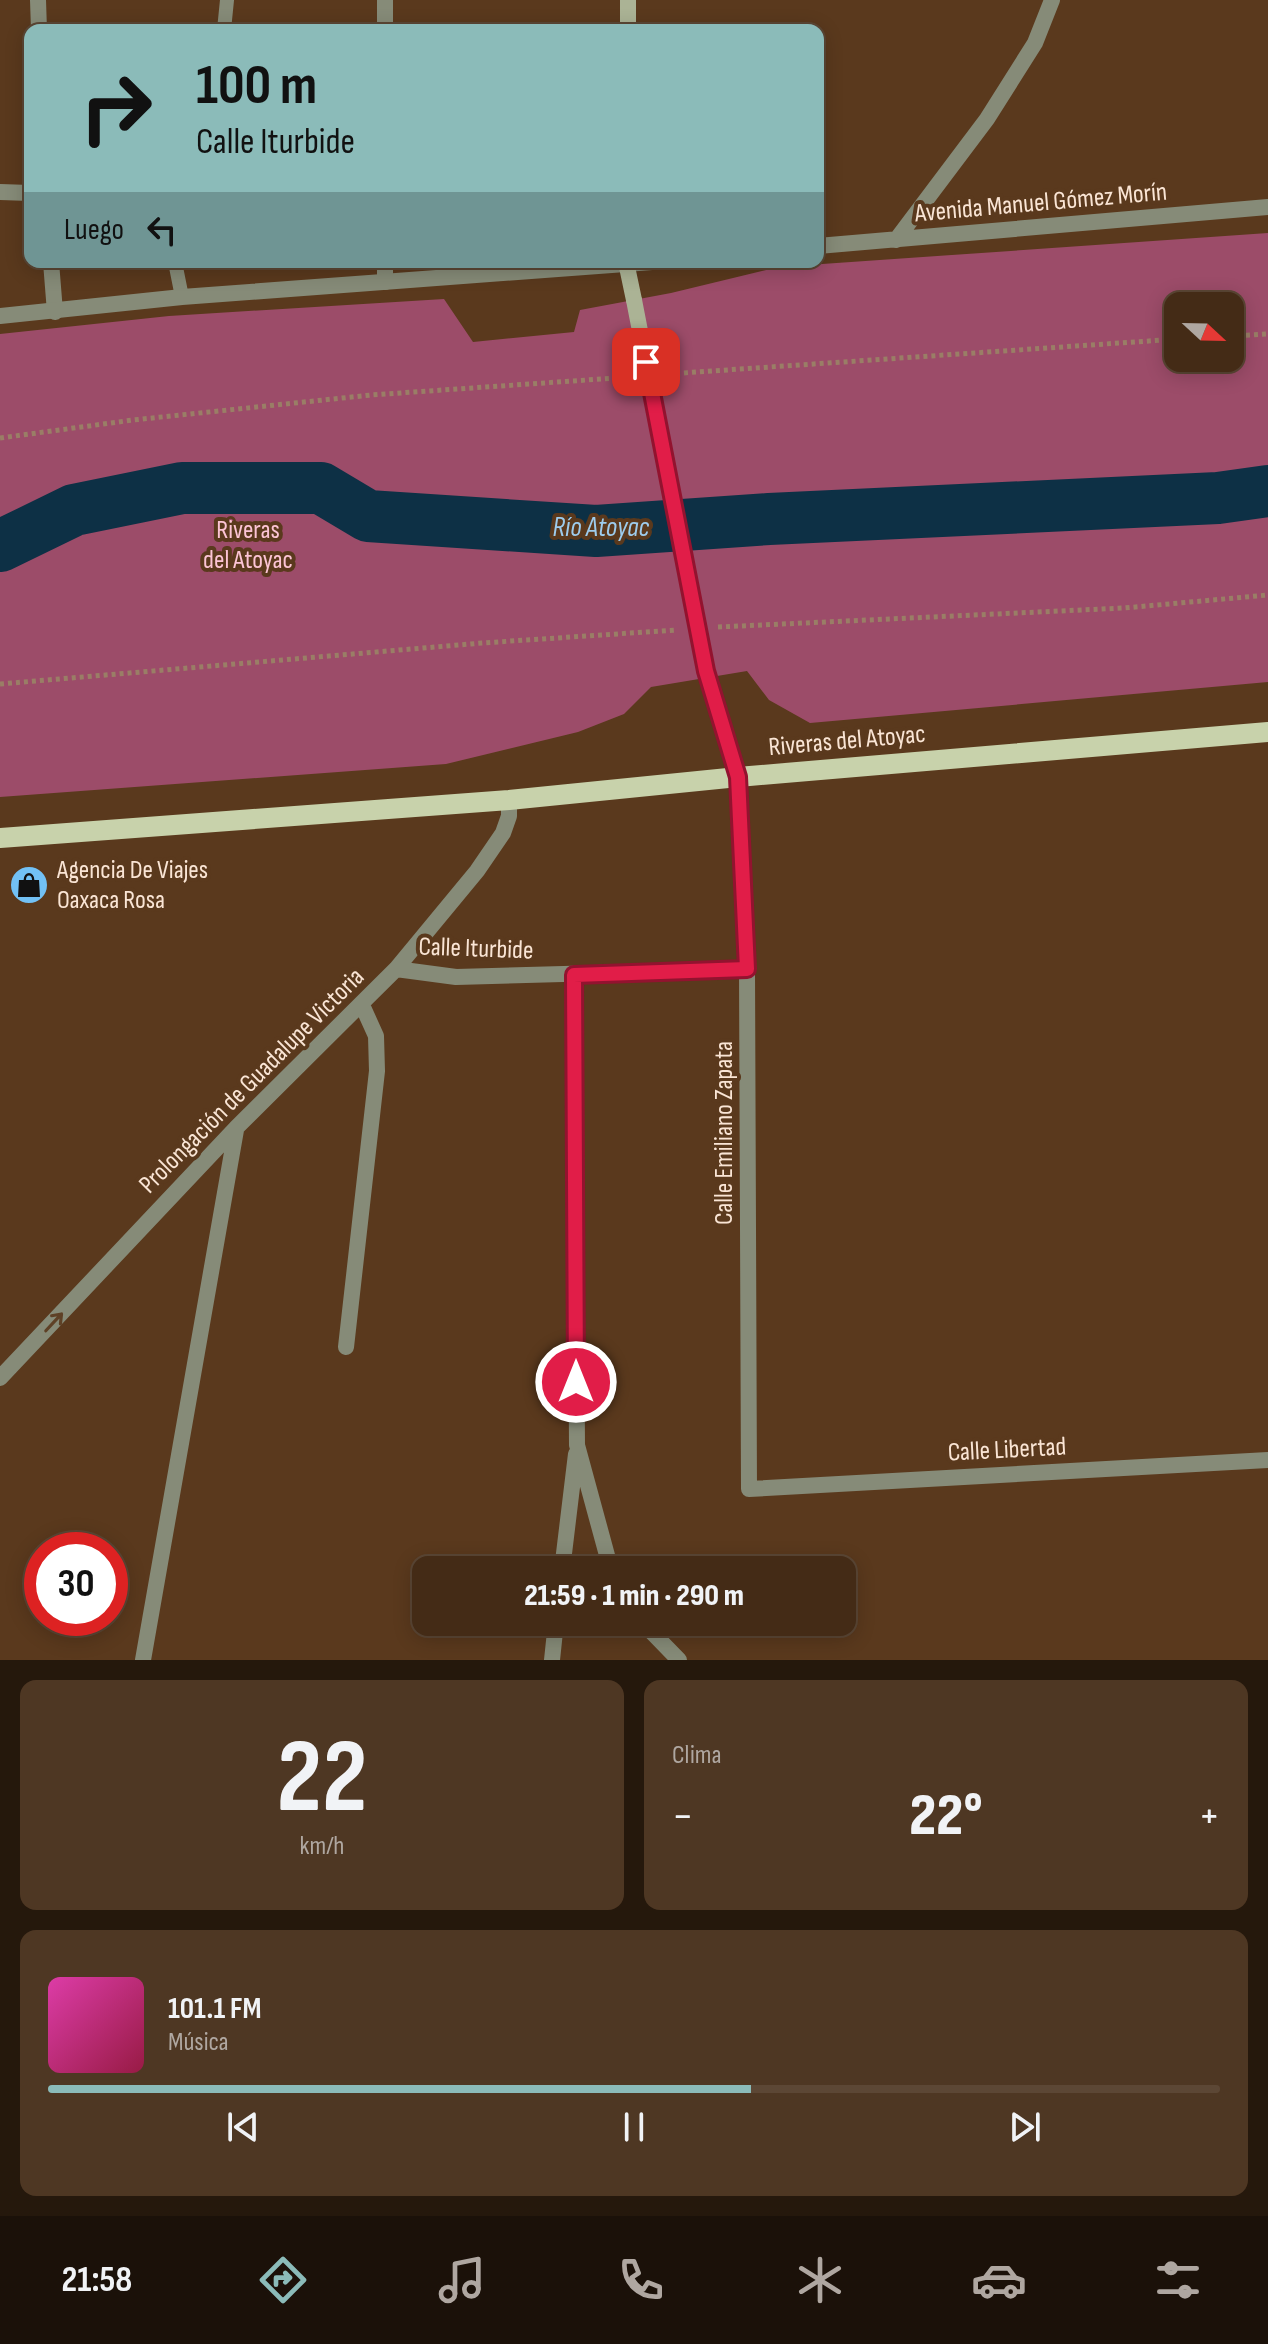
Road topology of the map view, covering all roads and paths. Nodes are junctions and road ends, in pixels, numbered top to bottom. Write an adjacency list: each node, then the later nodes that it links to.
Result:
1 (38, 0): 6 (street)
2 (227, 0): 7 (lane)
3 (385, 0): 8 (street)
4 (628, 0): 9 (main road)
5 (1052, 0): 13 (street)
6 (39, 24)
7 (225, 24)
8 (385, 24)
9 (628, 24)
10 (0, 192): 11 (street)
11 (24, 193)
12 (1268, 207): 13 (street, Avenida Manuel Gómez Morín)
13 (896, 240): 14 (street, Avenida Manuel Gómez Morín)
14 (824, 246)
15 (51, 268): 22 (street)
16 (176, 268): 21 (lane)
17 (385, 268): 20 (street)
18 (563, 268): 20 (street)
19 (627, 268): 35 (main road, bridge)
20 (385, 282): 21 (street)
21 (182, 297): 22 (street)
22 (55, 312): 23 (street)
23 (0, 316)
24 (1268, 334): 25 (path)
25 (1244, 335)
26 (1164, 340): 27 (path)
27 (660, 375)
28 (645, 376): 29 (path)
29 (0, 438)
30 (1268, 595): 31 (path)
31 (716, 628)
32 (685, 630): 33 (path)
33 (0, 684)
34 (1268, 732): 35 (main road, Riveras del Atoyac)
35 (738, 777): 36 (main road, Riveras del Atoyac); 39 (street, Calle Emiliano Zapata)
36 (509, 800): 37 (main road, Riveras del Atoyac); 38 (street, Prolongación de Guadalupe Victoria)
37 (0, 838)
38 (396, 969): 40 (street, Calle Iturbide); 41 (street, Prolongación de Guadalupe Victoria)
39 (747, 969): 40 (street, Calle Iturbide); 47 (street, Calle Emiliano Zapata)
40 (574, 975): 45 (street)
41 (362, 1005): 42 (street, Prolongación de Guadalupe Victoria); 43 (street)
42 (236, 1128): 44 (street, Prolongación de Guadalupe Victoria, one-way to 42); 52 (street)
43 (346, 1347)
44 (0, 1378)
45 (577, 1445): 48 (street); 49 (street)
46 (1268, 1460): 47 (street, Calle Libertad)
47 (749, 1489)
48 (564, 1556)
49 (607, 1556)
50 (555, 1636): 53 (street)
51 (656, 1636): 54 (street)
52 (143, 1660)
53 (552, 1660)
54 (679, 1660)

